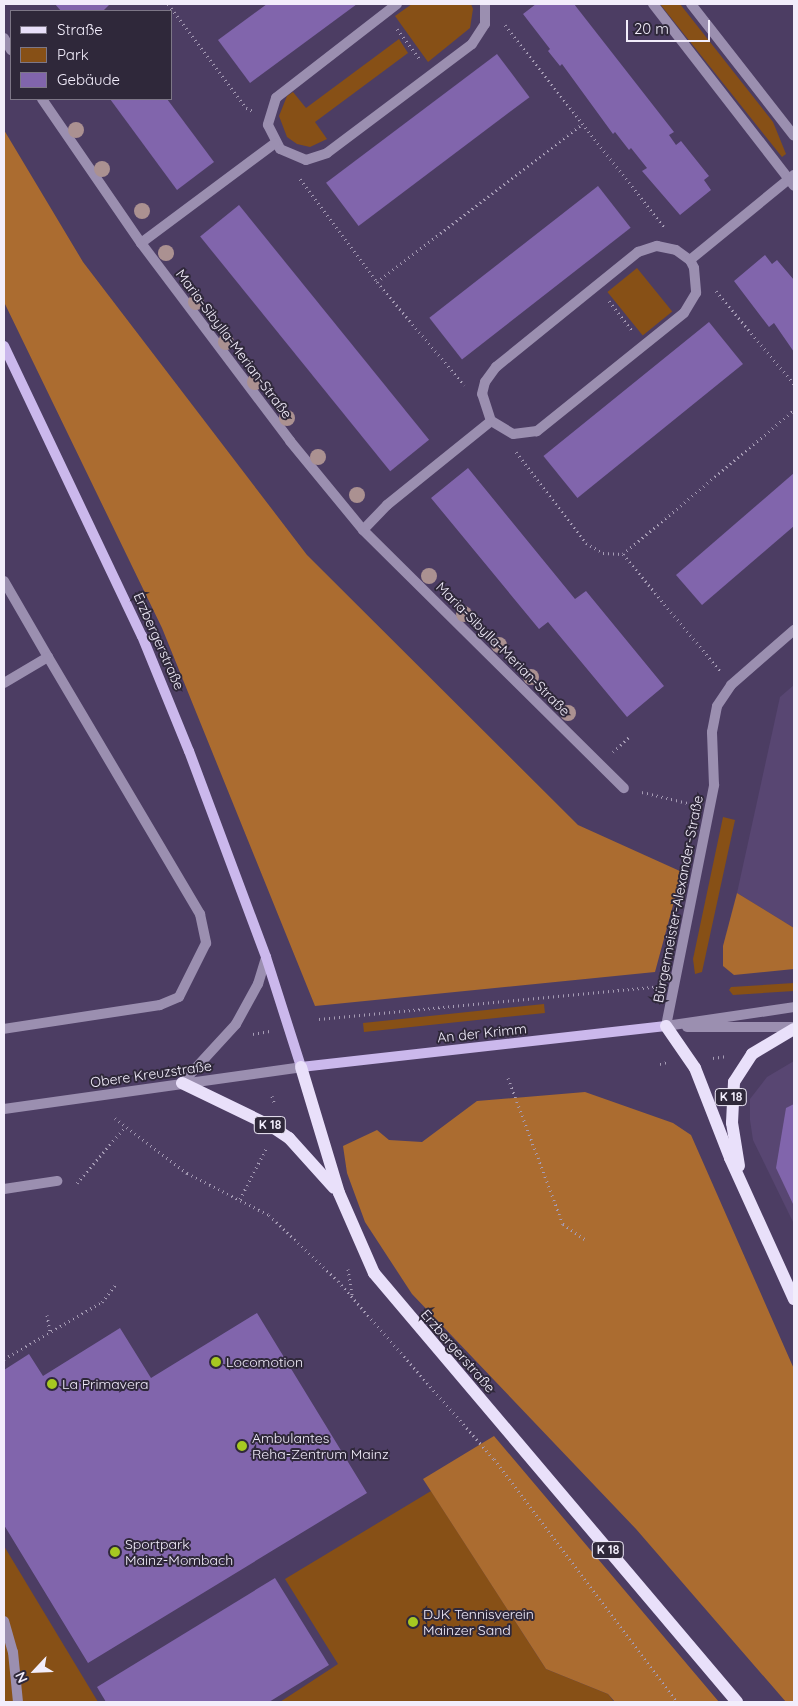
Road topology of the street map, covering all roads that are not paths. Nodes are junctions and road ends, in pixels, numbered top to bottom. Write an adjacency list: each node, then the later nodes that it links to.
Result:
1 (397, 4): 7 (street)
2 (485, 4): 7 (street)
3 (653, 4): 8 (street)
4 (691, 4): 6 (street)
5 (43, 100): 9 (street, Maria-Sibylla-Merian-Straße)
6 (794, 136)
7 (275, 143): 9 (street)
8 (792, 180): 10 (street)
9 (141, 243): 13 (street, Maria-Sibylla-Merian-Straße)
10 (690, 260): 12 (street); 12 (street)
11 (4, 346): 19 (main road, Erzbergerstraße / K 18)
12 (491, 421): 13 (street)
13 (363, 530): 18 (street, Maria-Sibylla-Merian-Straße)
14 (4, 580): 16 (street)
15 (794, 630): 21 (street, Bürgermeister-Alexander-Straße)
16 (48, 657): 17 (street); 23 (street)
17 (4, 683)
18 (624, 788)
19 (266, 957): 24 (main road, Erzbergerstraße / K 18); 25 (street)
20 (794, 1007): 21 (street, An der Krimm)
21 (666, 1026): 22 (street, An der Krimm); 24 (main road, An der Krimm); 30 (main road, K 18)
22 (794, 1028): 30 (main road, K 18)
23 (4, 1029)
24 (301, 1067): 25 (street, Obere Kreuzstraße); 29 (main road, Erzbergerstraße / K 18)
25 (182, 1083): 26 (street, Obere Kreuzstraße); 29 (main road, K 18)
26 (4, 1109)
27 (57, 1181): 28 (street)
28 (4, 1190)
29 (339, 1193): 34 (main road, Erzbergerstraße / K 18)
30 (745, 1193): 31 (main road, K 18)
31 (794, 1299)
32 (4, 1621): 33 (street)
33 (18, 1702)
34 (737, 1702)

